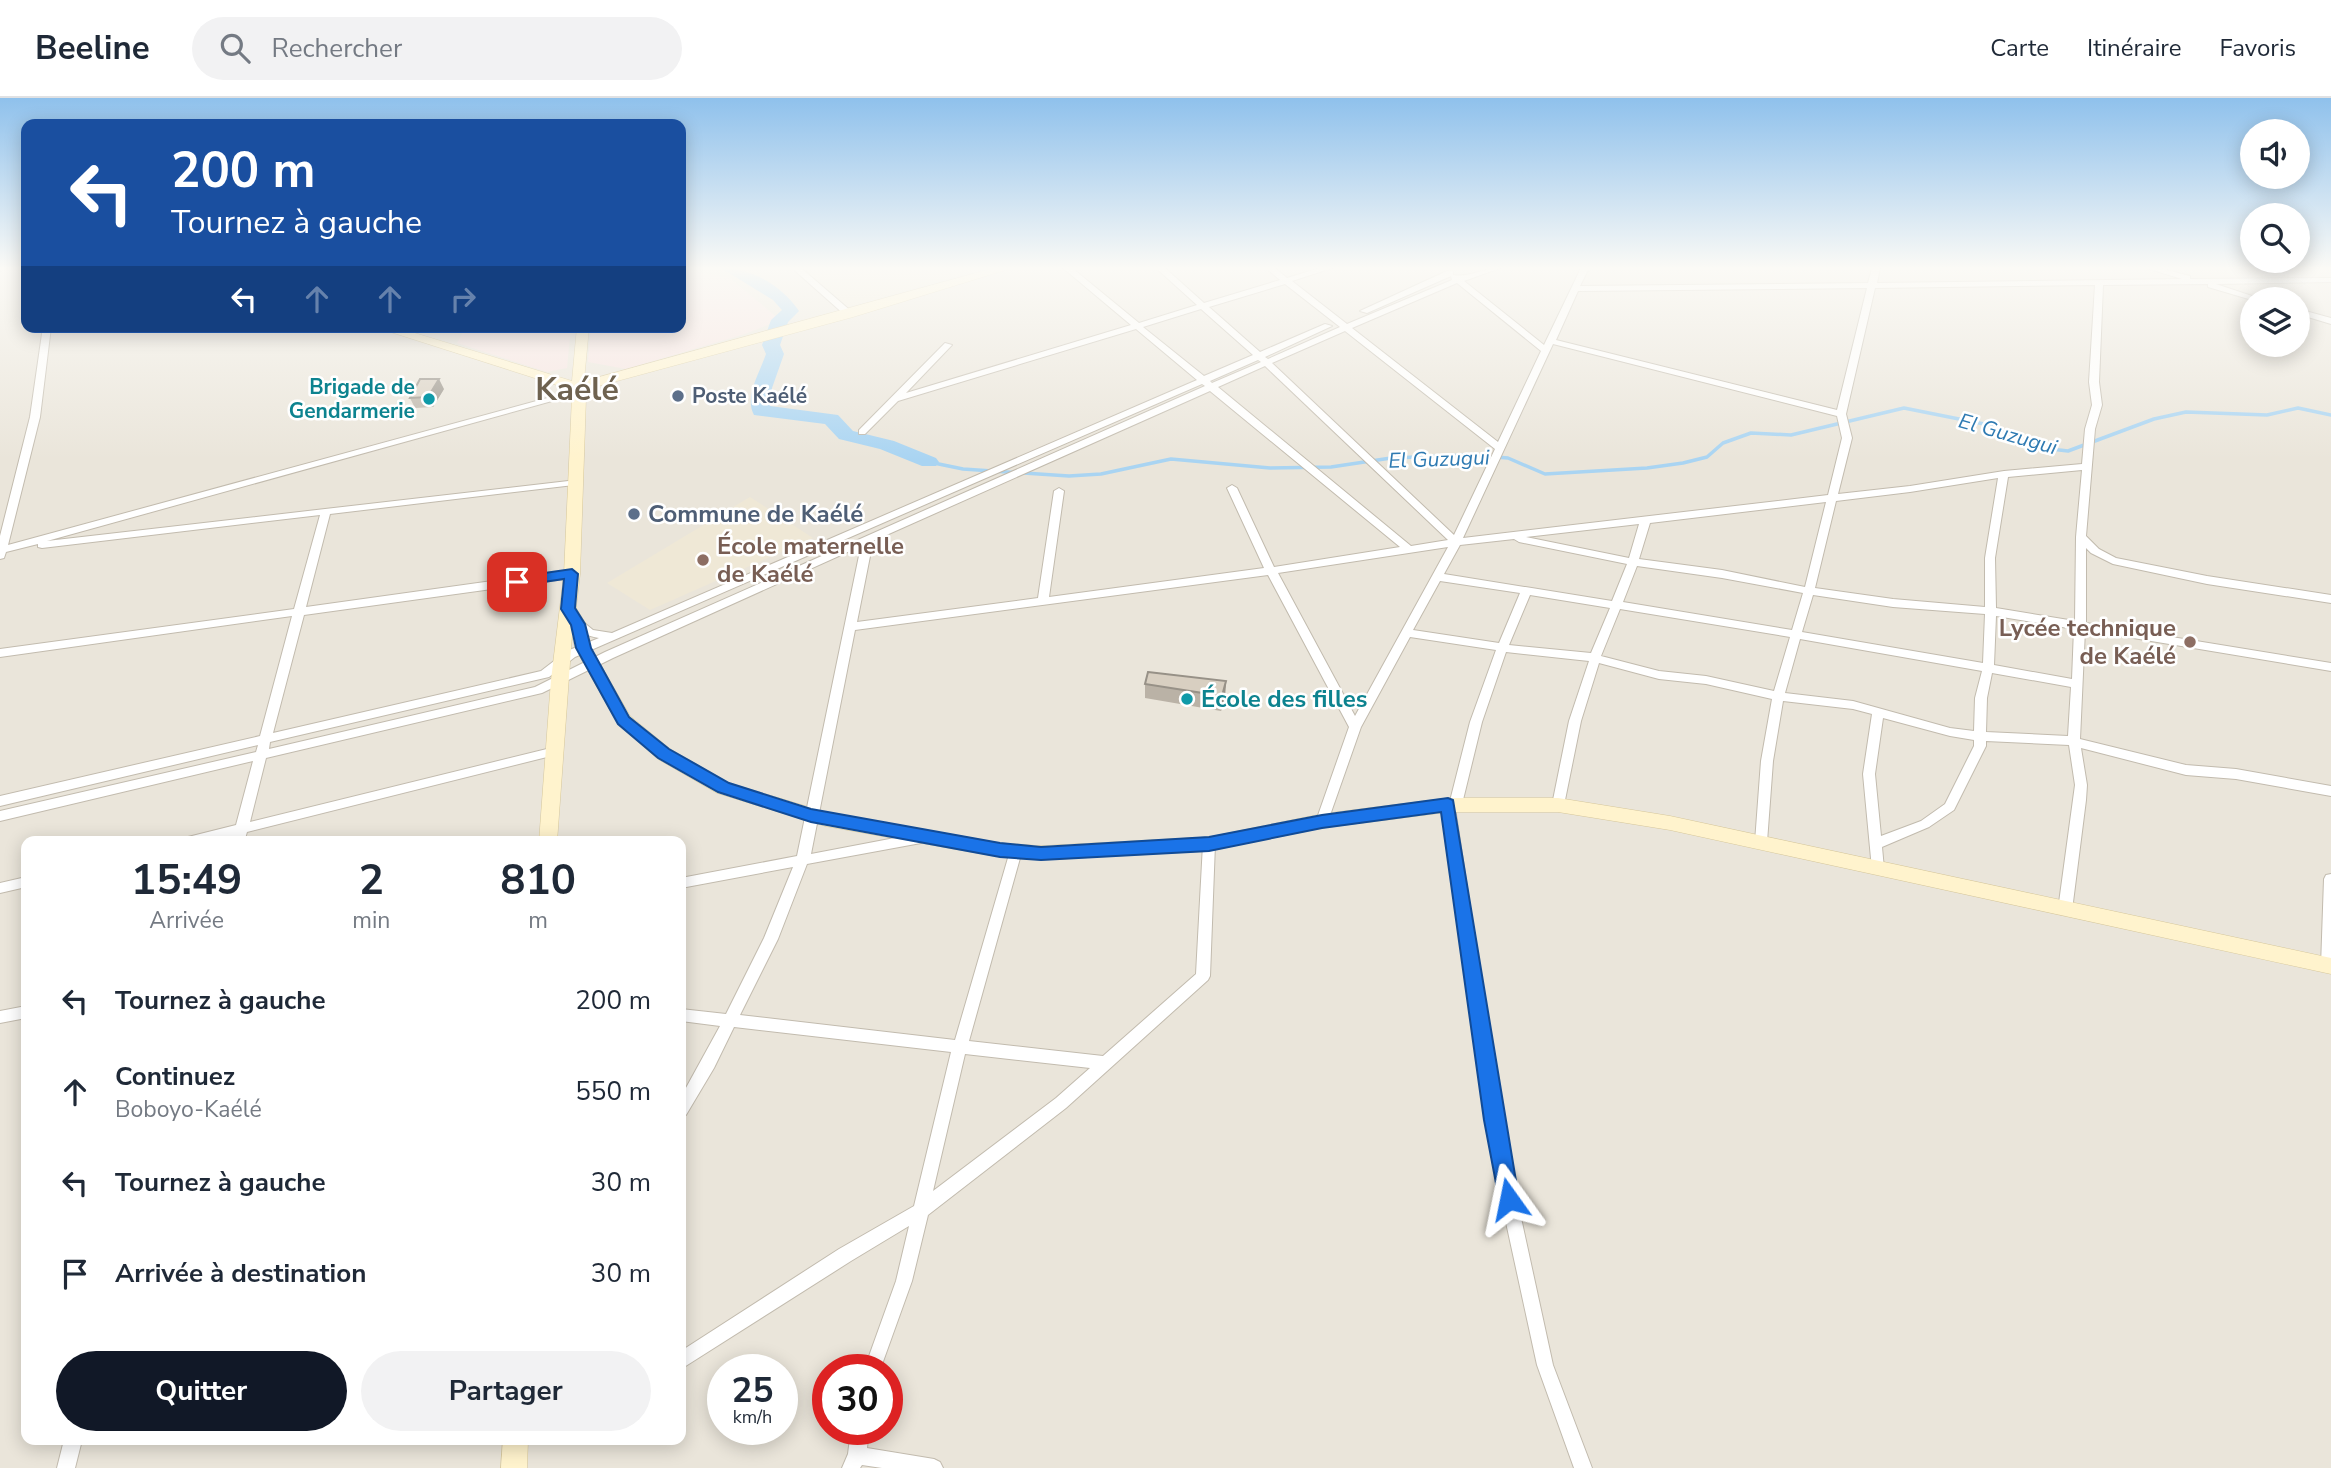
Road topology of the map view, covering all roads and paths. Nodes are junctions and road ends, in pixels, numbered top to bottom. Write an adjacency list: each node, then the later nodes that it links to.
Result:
1 (784, 332): 18 (main road)
2 (1122, 332): 19 (street)
3 (1145, 332): 17 (street)
4 (1232, 332): 16 (street)
5 (1325, 332): 16 (street)
6 (1353, 332): 22 (street)
7 (1530, 332): 15 (street)
8 (1556, 332): 15 (street)
9 (1861, 332): 20 (street)
10 (2097, 332): 23 (street)
11 (46, 333): 36 (street)
12 (400, 333): 18 (main road)
13 (582, 333): 18 (main road)
14 (948, 345): 19 (street)
15 (1549, 346): 20 (street); 22 (street)
16 (1263, 360): 17 (street); 34 (street)
17 (1210, 384): 33 (street); 35 (street); 54 (street)
18 (576, 388): 25 (main road); 36 (street)
19 (895, 399): 21 (street)
20 (1840, 414): 28 (street)
21 (862, 432)
22 (1500, 448): 34 (street)
23 (2087, 467): 24 (street); 32 (street)
24 (2004, 474): 28 (street); 47 (street)
25 (574, 482): 29 (street); 39 (main road)
26 (1232, 488): 38 (street)
27 (1059, 491): 44 (street)
28 (1830, 498): 30 (street); 42 (street)
29 (325, 514): 36 (street); 48 (street)
30 (1645, 521): 31 (street); 37 (street)
31 (1505, 536): 34 (street); 37 (street)
32 (2081, 537): 43 (street); 50 (street)
33 (868, 539): 51 (street); 57 (street)
34 (1456, 542): 35 (street); 40 (street)
35 (1407, 548): 38 (street)
36 (1, 553)
37 (1633, 562): 42 (street); 45 (street)
38 (1271, 570): 44 (street); 66 (street)
39 (572, 574): 46 (main road); 48 (street)
40 (1437, 577): 41 (street); 52 (street)
41 (1526, 592): 45 (street); 55 (street)
42 (1809, 592): 47 (street); 53 (street)
43 (2331, 599)
44 (1043, 600): 51 (street)
45 (1618, 605): 53 (street); 58 (street)
46 (568, 609): 49 (main road); 59 (main road)
47 (1991, 611): 50 (street); 61 (street)
48 (298, 612): 56 (street); 68 (street)
49 (578, 624): 54 (street); 57 (main road)
50 (2080, 626): 60 (street); 63 (street)
51 (851, 627): 76 (street)
52 (1407, 633): 55 (street); 66 (street)
53 (1795, 635): 61 (street); 64 (street)
54 (613, 637): 57 (street)
55 (1502, 647): 58 (street); 74 (street)
56 (0, 653)
57 (587, 655): 59 (street); 62 (street); 76 (main road)
58 (1595, 658): 64 (street); 75 (street)
59 (562, 660): 62 (main road); 68 (street)
60 (2331, 667)
61 (1988, 668): 63 (street); 67 (street)
62 (559, 680): 70 (main road); 71 (street)
63 (2077, 684): 69 (street)
64 (1778, 696): 65 (street); 84 (street)
65 (1878, 712): 67 (street); 86 (street)
66 (1355, 727): 78 (street)
67 (1981, 736): 69 (street); 86 (street)
68 (264, 740): 71 (street); 73 (street)
69 (2074, 742): 72 (street); 94 (street)
70 (555, 751): 79 (street); 82 (main road)
71 (260, 755): 77 (street); 79 (street)
72 (2331, 791)
73 (0, 801)
74 (1452, 804): 75 (main road); 78 (main road); 110 (street)
75 (1558, 805): 84 (main road)
76 (811, 816): 83 (main road); 88 (street)
77 (0, 817)
78 (1322, 821): 85 (main road)
79 (241, 828): 80 (street); 81 (street)
80 (211, 836)
81 (239, 836)
82 (548, 836)
83 (925, 837): 87 (main road); 88 (street)
84 (1761, 842): 89 (main road)
85 (1209, 844): 87 (main road); 101 (street)
86 (1875, 844): 89 (street)
87 (1016, 851): 100 (street)
88 (803, 859): 91 (street); 99 (street)
89 (1878, 869): 94 (main road)
90 (2331, 879): 95 (street)
91 (686, 882)
92 (21, 883): 93 (street)
93 (0, 888)
94 (2064, 910): 95 (main road)
95 (2330, 966)
96 (21, 1013): 97 (street)
97 (0, 1017)
98 (686, 1017): 99 (street)
99 (729, 1021): 100 (street); 102 (street)
100 (960, 1046): 101 (street); 103 (street)
101 (1104, 1063): 103 (street)
102 (686, 1102)
103 (920, 1211): 104 (street); 105 (street)
104 (878, 1354)
105 (686, 1358)
106 (72, 1445): 108 (street)
107 (854, 1461): 109 (street)
108 (66, 1468)
109 (934, 1468)
110 (1583, 1468)

